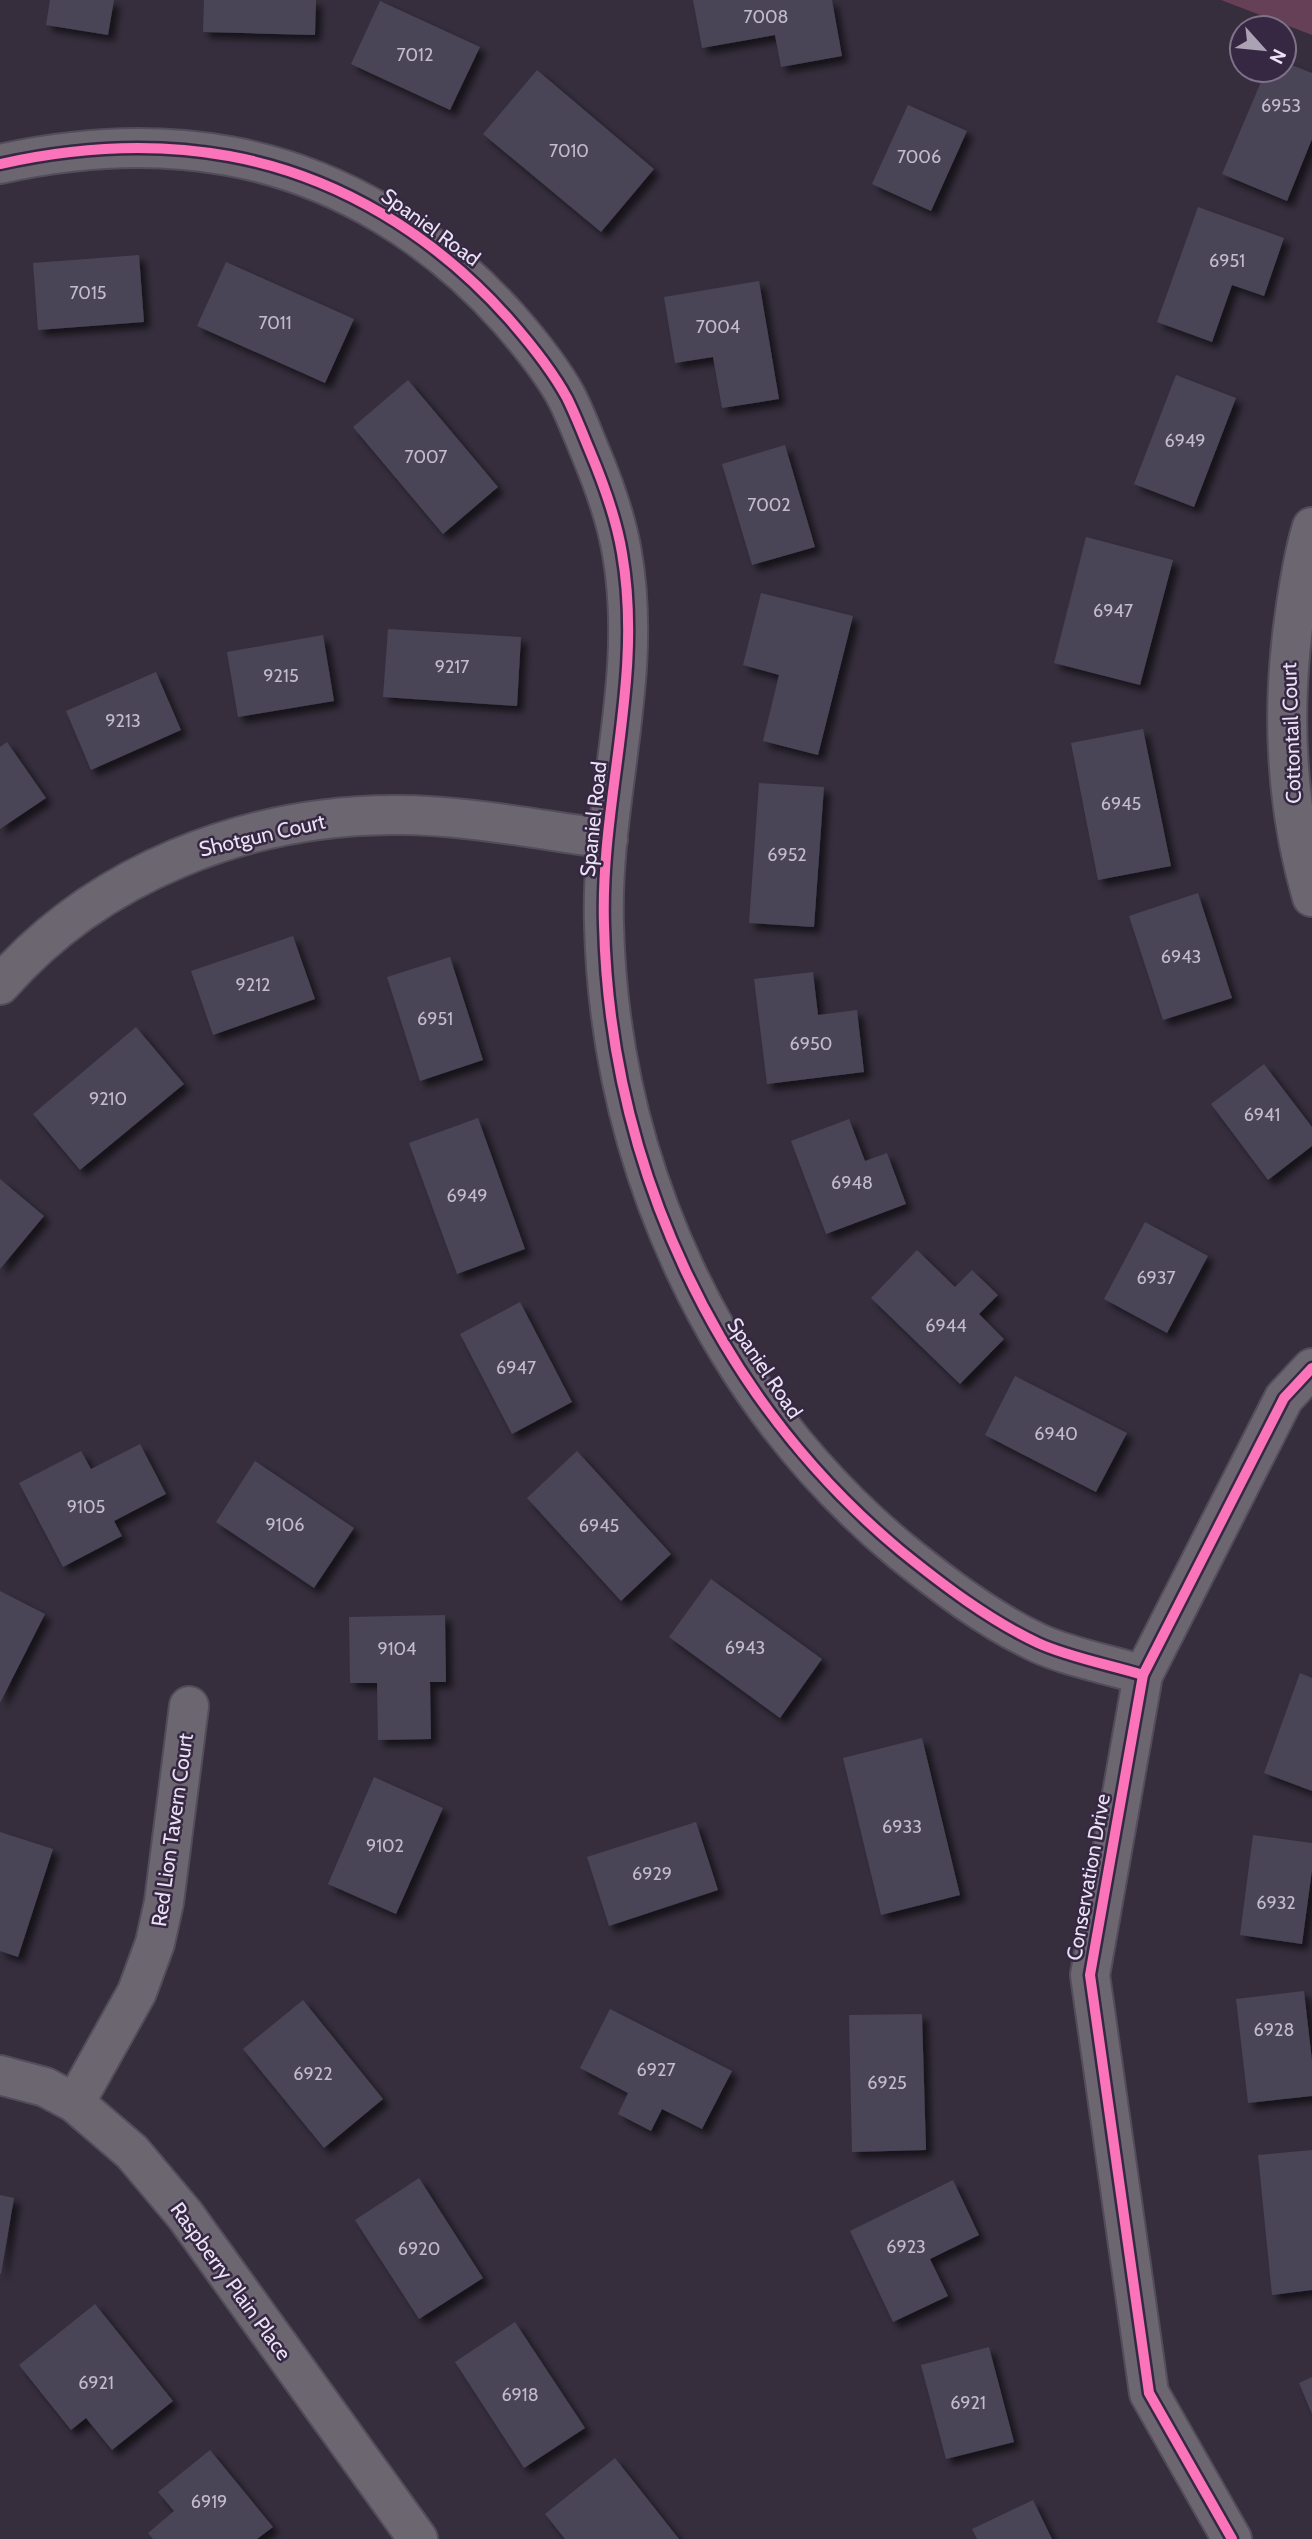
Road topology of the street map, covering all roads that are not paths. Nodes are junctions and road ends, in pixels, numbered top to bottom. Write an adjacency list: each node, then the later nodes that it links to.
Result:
1 (0, 164): 3 (street, Spaniel Road)
2 (1312, 527): 4 (street, Cottontail Court)
3 (608, 839): 5 (street, Shotgun Court); 7 (street, Spaniel Road)
4 (1312, 897)
5 (0, 985)
6 (1312, 1368): 7 (street, Conservation Drive)
7 (1143, 1675): 12 (street, Conservation Drive)
8 (189, 1706): 10 (street, Red Lion Tavern Court)
9 (0, 2075): 10 (street, Raspberry Plain Place)
10 (75, 2103): 11 (street, Raspberry Plain Place)
11 (418, 2539)
12 (1233, 2539)

